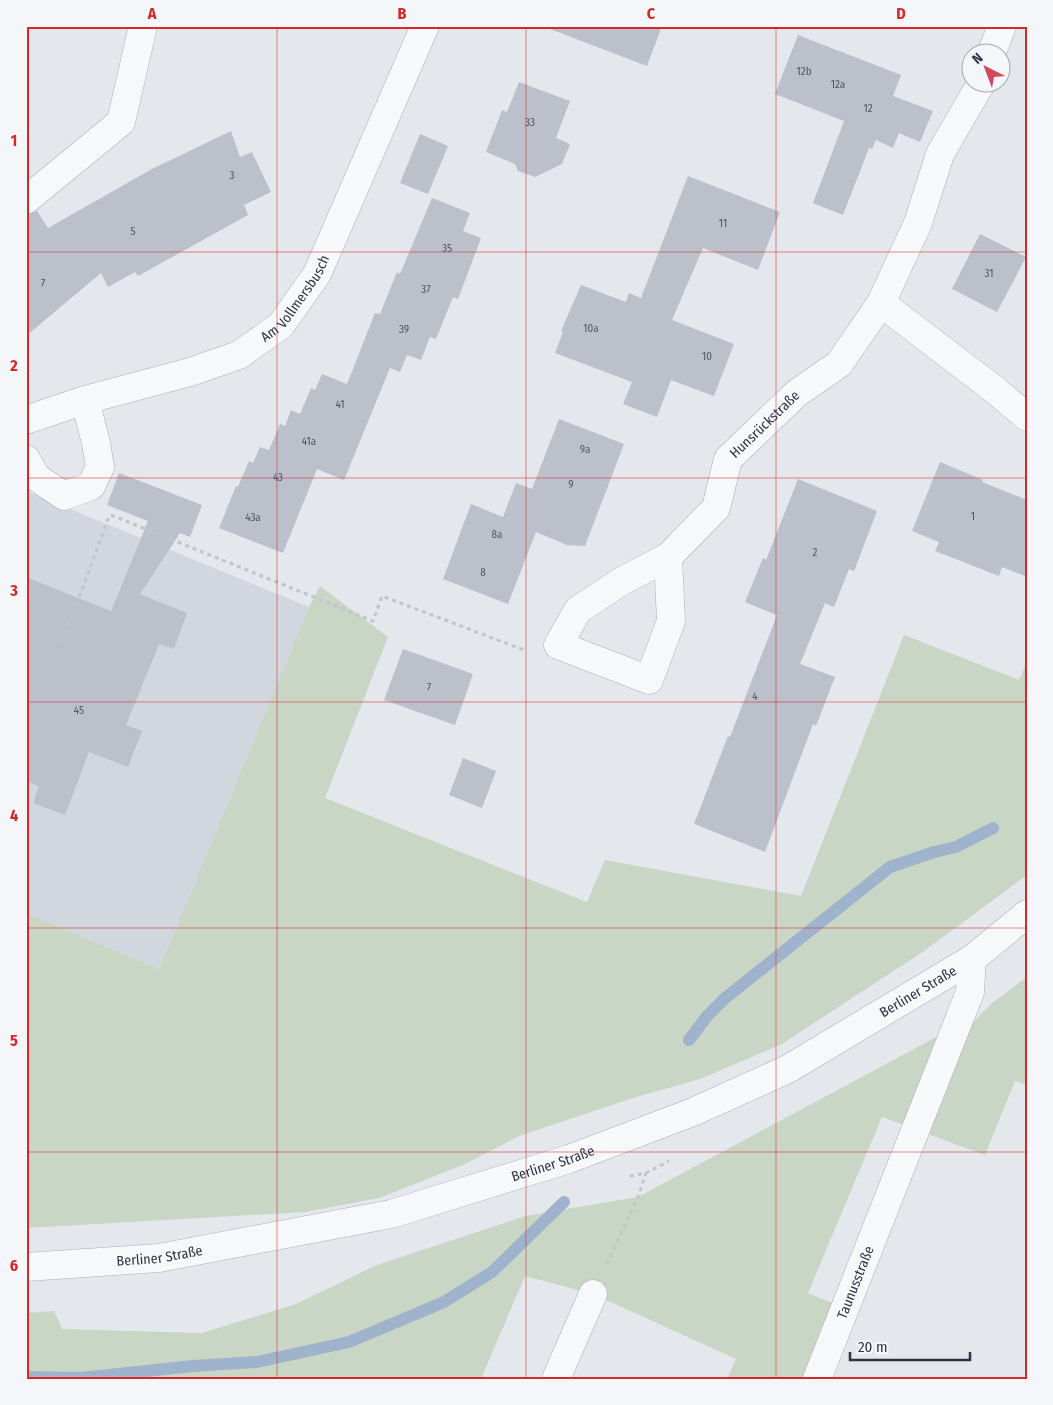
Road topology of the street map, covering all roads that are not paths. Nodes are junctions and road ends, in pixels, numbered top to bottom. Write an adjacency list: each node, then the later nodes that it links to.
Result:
1 (143, 26): 6 (street)
2 (425, 26): 8 (street, Am Vollmersbusch)
3 (1002, 26): 4 (street)
4 (996, 42)
5 (976, 92): 7 (street, Hunsrückstraße)
6 (26, 200)
7 (880, 303): 9 (street); 12 (street, Hunsrückstraße)
8 (85, 400): 10 (street, Am Vollmersbusch); 11 (street)
9 (1027, 417)
10 (26, 420)
11 (26, 459)
12 (668, 557): 12 (street, Hunsrückstraße)
13 (1027, 914): 14 (street, Berliner Straße)
14 (972, 959): 15 (street, Berliner Straße); 18 (street, Taunusstraße)
15 (26, 1267)
16 (593, 1294): 17 (street)
17 (556, 1379)
18 (817, 1379)

